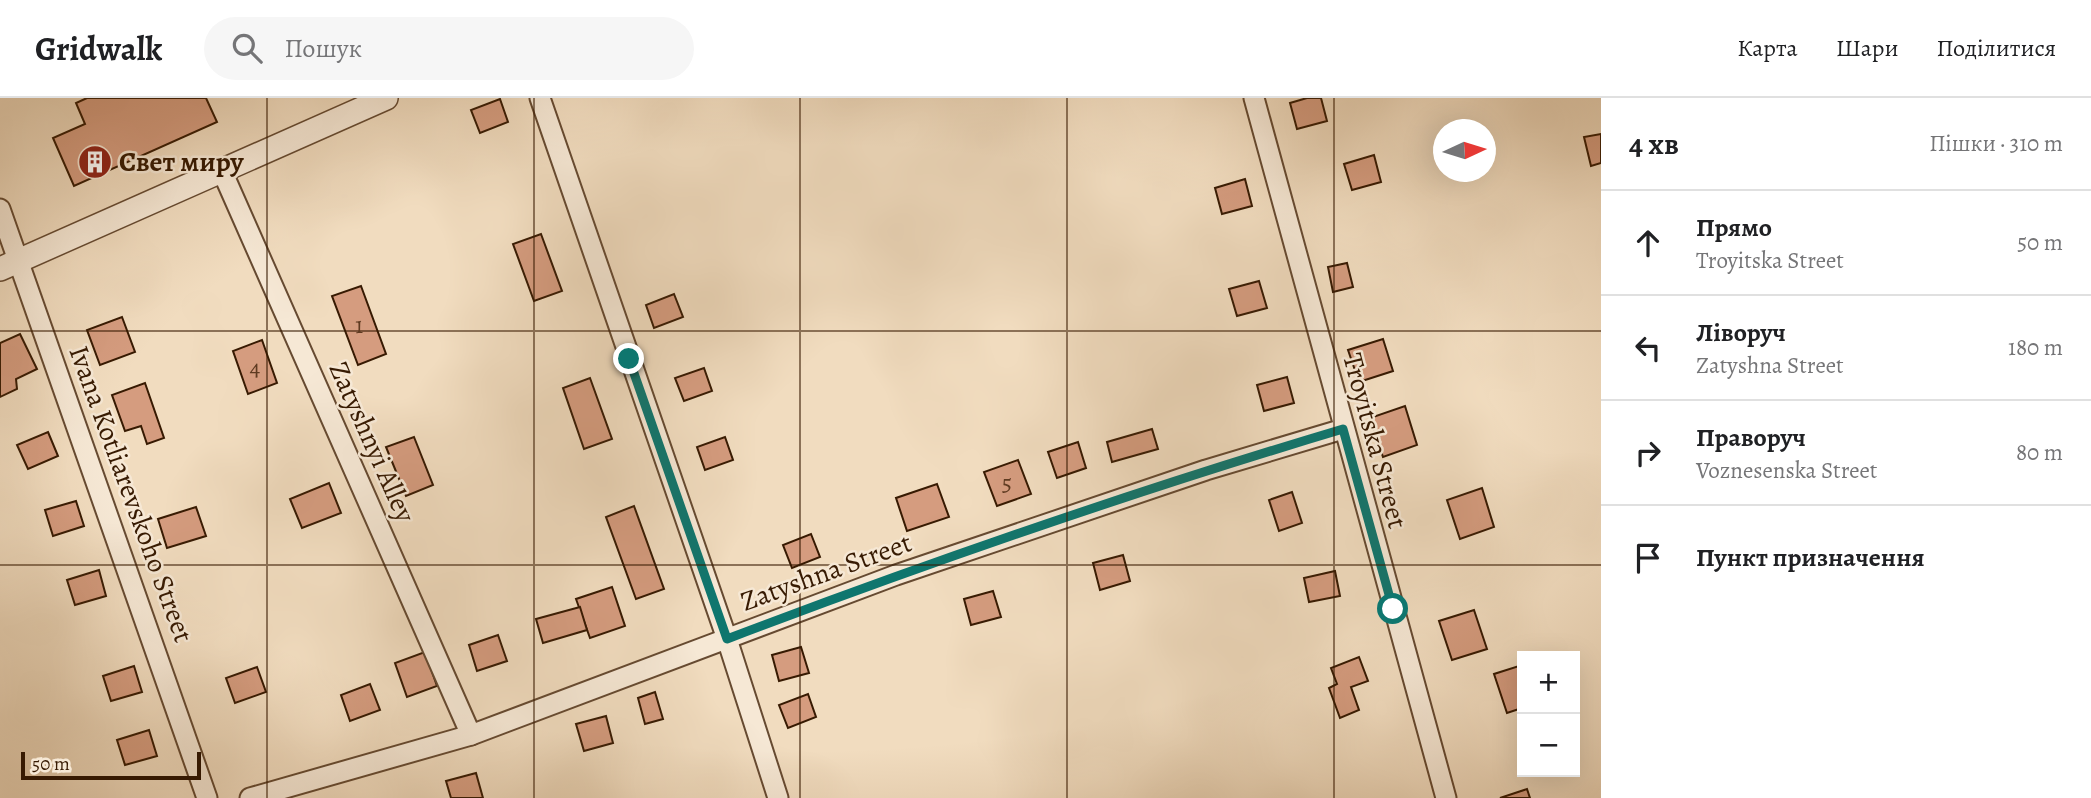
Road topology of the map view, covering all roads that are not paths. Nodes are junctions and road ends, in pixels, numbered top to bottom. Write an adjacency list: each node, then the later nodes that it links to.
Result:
1 (540, 98): 8 (street)
2 (1254, 98): 7 (street, Troyitska Street)
3 (373, 101): 4 (street)
4 (222, 171): 6 (street); 9 (street, Zatyshnyi Alley)
5 (0, 209): 6 (street, Ivana Kotliarevskoho Street)
6 (8, 265): 10 (street, Ivana Kotliarevskoho Street)
7 (1343, 429): 8 (street, Zatyshna Street); 13 (street, Troyitska Street)
8 (727, 639): 9 (street, Zatyshna Street); 12 (street)
9 (471, 735): 11 (street, Zatyshna Street)
10 (207, 798)
11 (250, 798)
12 (778, 798)
13 (1446, 798)

